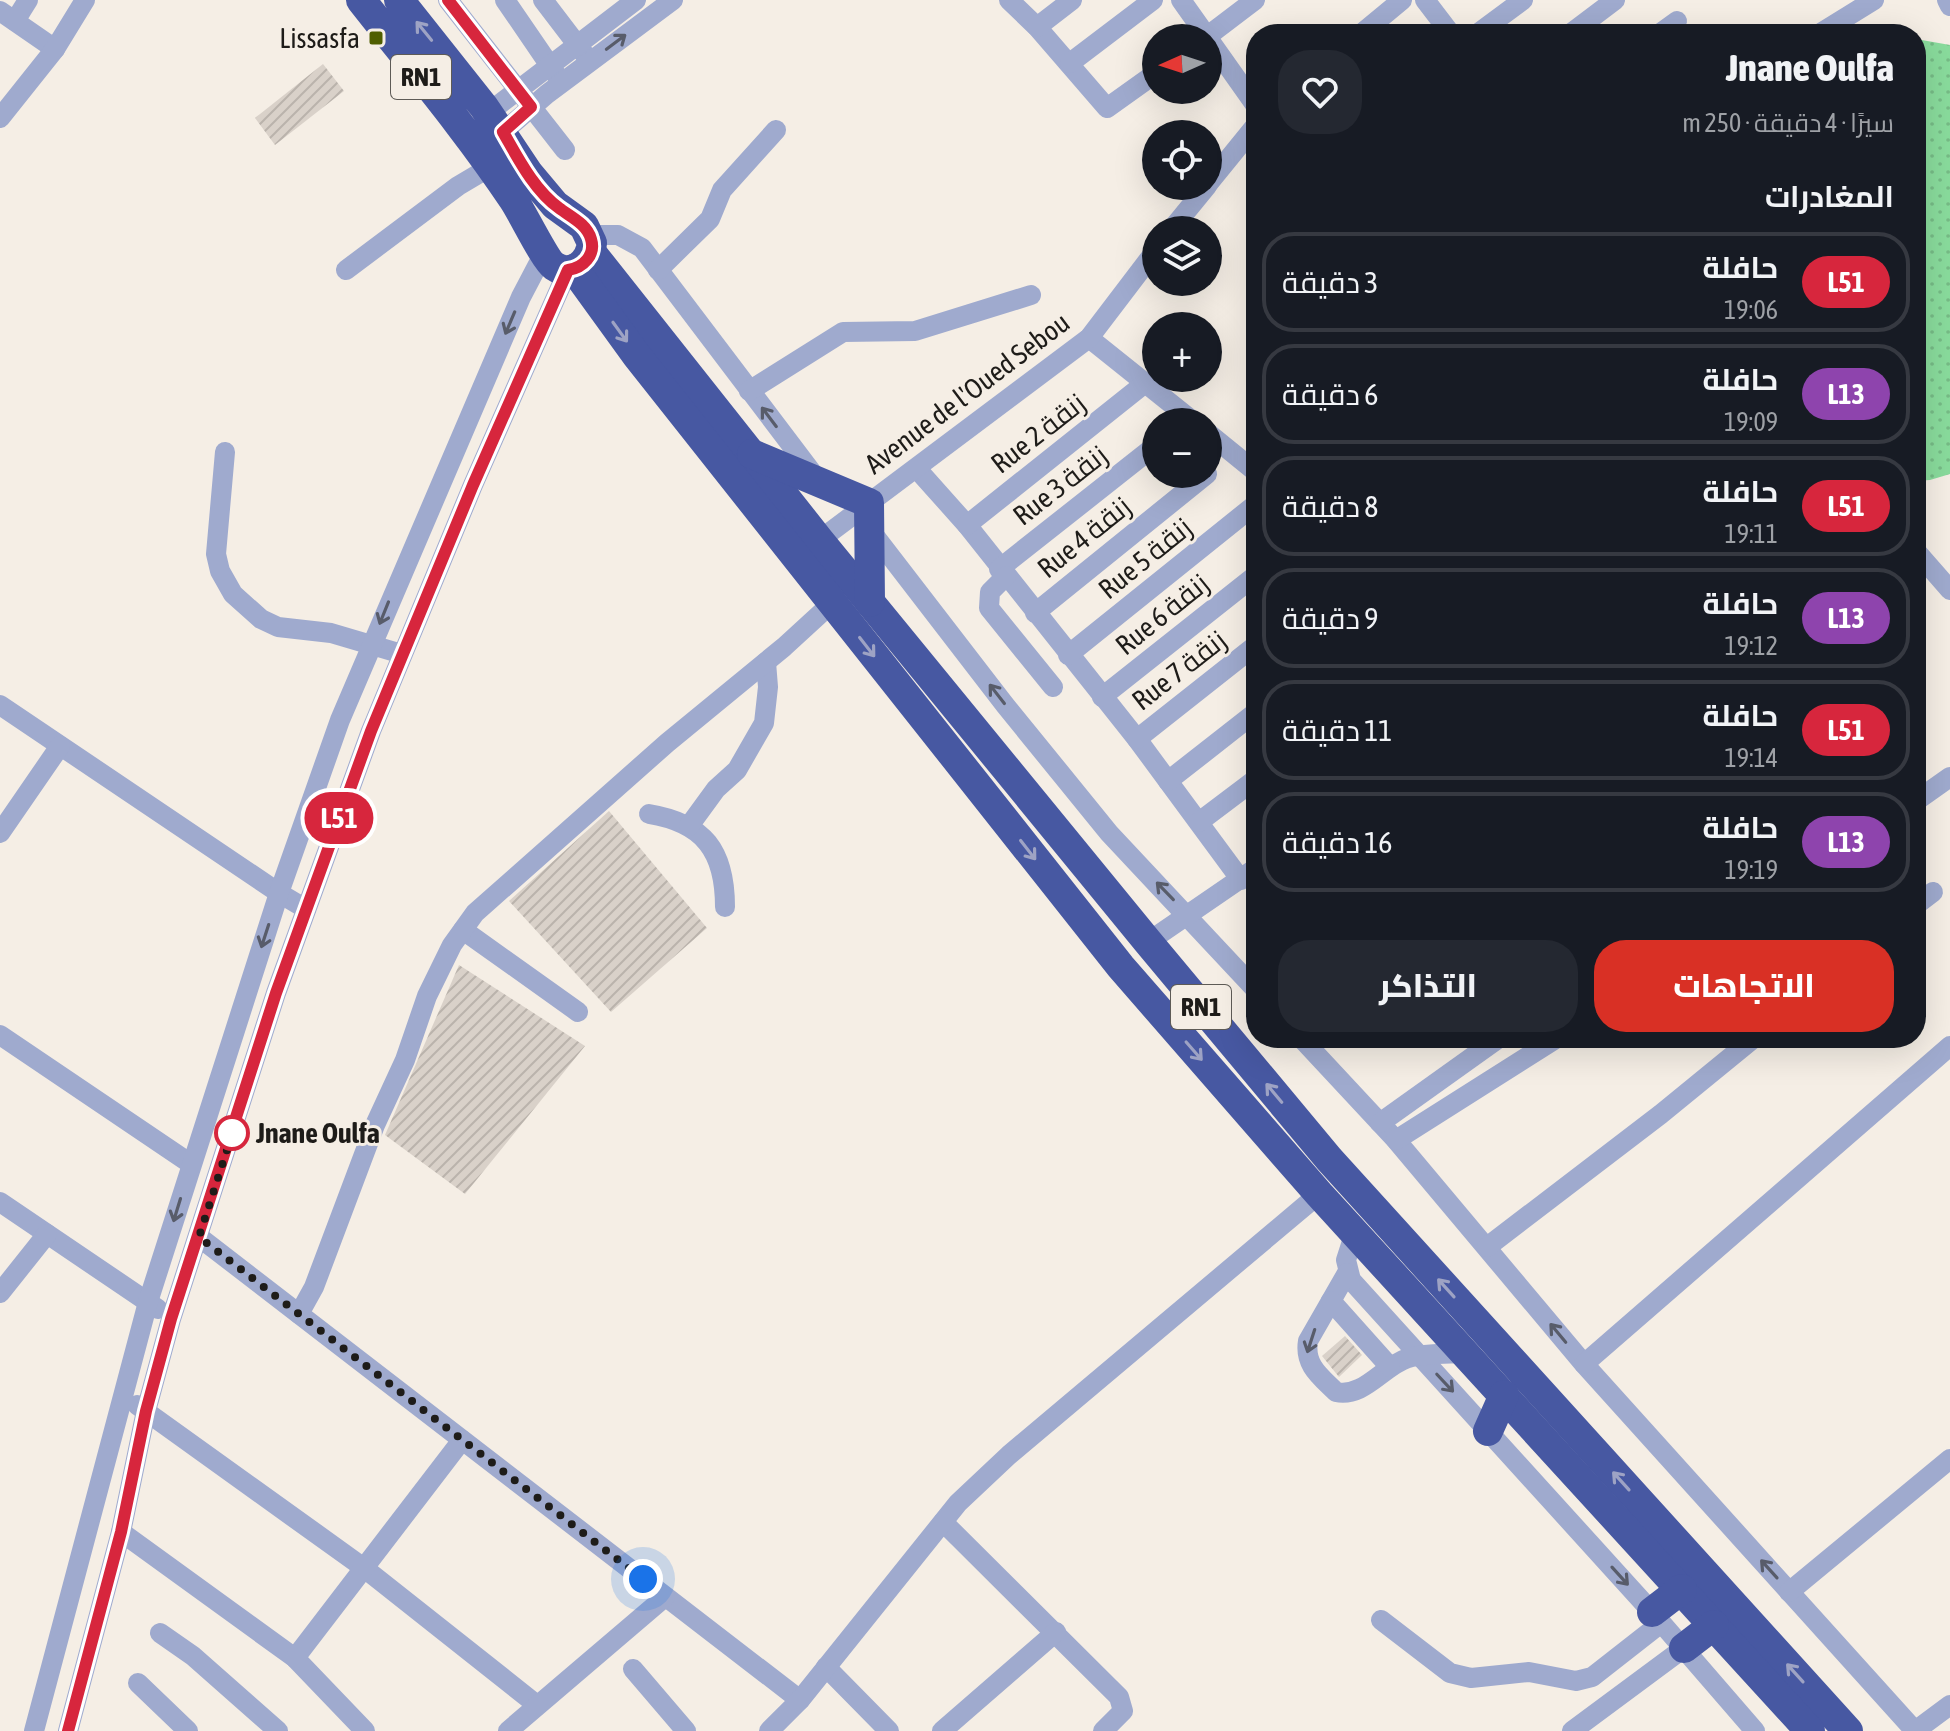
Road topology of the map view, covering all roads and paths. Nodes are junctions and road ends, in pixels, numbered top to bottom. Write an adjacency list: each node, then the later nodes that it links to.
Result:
1 (28, 0): 22 (street)
2 (85, 0): 34 (street)
3 (361, 0): 46 (highway, RN1)
4 (399, 0): 44 (highway, RN1, one-way to 4)
5 (448, 0): 41 (street)
6 (505, 0): 38 (street)
7 (636, 0): 33 (street)
8 (673, 0): 36 (street, one-way to 8)
9 (1009, 0): 32 (street)
10 (1072, 0): 32 (street)
11 (1153, 0): 37 (street)
12 (1181, 0): 24 (street)
13 (1255, 0): 31 (street)
14 (1402, 0): 25 (street)
15 (1425, 0): 26 (street)
16 (1523, 0): 27 (street)
17 (1615, 0): 28 (street)
18 (1874, 0): 30 (street)
19 (1947, 0): 21 (street)
20 (545, 1): 33 (street)
21 (1950, 6)
22 (7, 16): 34 (street)
23 (1677, 21): 29 (street)
24 (1197, 24)
25 (1373, 24)
26 (1443, 24)
27 (1491, 24)
28 (1583, 24)
29 (1673, 24)
30 (1835, 24)
31 (1222, 25)
32 (1037, 27): 37 (street)
33 (577, 44): 36 (street); 38 (street)
34 (55, 49): 45 (street)
35 (1222, 59): 42 (street)
36 (590, 61): 39 (street)
37 (1070, 63): 40 (street)
38 (549, 65): 39 (street); 41 (street)
39 (562, 83): 43 (street)
40 (1142, 83)
41 (517, 90): 43 (street); 44 (street)
42 (1246, 92)
43 (531, 107): 44 (street); 49 (street)
44 (492, 117): 46 (highway, RN1); 54 (highway, RN1)
45 (0, 118)
46 (458, 124): 50 (highway, RN1)
47 (776, 130): 57 (street)
48 (1246, 137): 51 (street)
49 (565, 150)
50 (490, 167): 54 (highway, RN1); 56 (street)
51 (1222, 167)
52 (1195, 200): 53 (street)
53 (1182, 216)
54 (573, 256): 57 (street); 68 (highway, RN1); 78 (highway, RN1, one-way to 78); 82 (street, one-way to 82); 84 (street)
55 (1142, 268): 59 (street, Avenue de l'Oued Sebou)
56 (346, 270)
57 (658, 270): 62 (street)
58 (1031, 295): 62 (street)
59 (1089, 338): 60 (street); 72 (street, Avenue de l'Oued Sebou)
60 (1142, 382)
61 (1142, 386): 77 (street, Rue 2 زنقة)
62 (749, 391): 73 (street, one-way to 62)
63 (1154, 392): 64 (street)
64 (1174, 408)
65 (1222, 444): 67 (street)
66 (225, 452): 88 (street)
67 (1233, 452): 70 (street, Rue 4 زنقة); 71 (street)
68 (749, 453): 73 (highway); 78 (highway, RN1)
69 (1142, 457): 80 (street, Rue 3 زنقة)
70 (1222, 461)
71 (1246, 463)
72 (917, 469): 76 (street, Avenue de l'Oued Sebou); 77 (street)
73 (817, 479): 76 (highway)
74 (1189, 488): 87 (street, Rue 4 زنقة)
75 (1246, 512): 91 (street, Rue 5 زنقة)
76 (870, 517): 78 (street, Avenue de l'Oued Sebou); 85 (highway); 114 (street, one-way to 76)
77 (967, 525): 80 (street)
78 (808, 549): 85 (highway, RN1); 86 (highway, RN1)
79 (1926, 562): 83 (street)
80 (1002, 572): 87 (street); 93 (street)
81 (1246, 583): 94 (street, Rue 6 زنقة)
82 (396, 584): 84 (street); 88 (street, one-way to 88)
83 (1950, 590)
84 (426, 597): 90 (street)
85 (870, 602): 116 (highway, RN1)
86 (832, 603): 92 (street); 128 (highway, RN1, one-way to 128)
87 (1035, 613): 91 (street)
88 (371, 646): 90 (street); 110 (street)
89 (1246, 653): 97 (street, Rue 7 زنقة)
90 (402, 654): 113 (street)
91 (1068, 655): 94 (street)
92 (766, 662): 105 (street); 115 (street)
93 (1053, 687)
94 (1102, 697): 97 (street)
95 (0, 705): 98 (street)
96 (1246, 720): 100 (street)
97 (1137, 739): 100 (street)
98 (60, 746): 106 (street); 110 (street)
99 (1950, 777): 102 (street)
100 (1168, 781): 104 (street)
101 (1246, 787): 104 (street)
102 (1926, 794)
103 (649, 814): 105 (street)
104 (1199, 822): 107 (street)
105 (689, 826): 112 (street)
106 (0, 833)
107 (1246, 872)
108 (1246, 875): 114 (street)
109 (1933, 892): 111 (street)
110 (279, 893): 113 (street); 127 (street, one-way to 127)
111 (1926, 897)
112 (725, 907)
113 (306, 909): 132 (street)
114 (1188, 915): 116 (street); 117 (street)
115 (463, 930): 118 (street); 138 (street)
116 (1148, 942): 184 (highway, RN1, one-way to 116)
117 (1246, 973)
118 (578, 1012)
119 (0, 1035): 127 (street)
120 (1950, 1046): 142 (street)
121 (1310, 1048): 125 (street)
122 (1485, 1048): 125 (street)
123 (1541, 1048): 126 (street)
124 (1742, 1048): 133 (street)
125 (1380, 1123): 126 (street)
126 (1396, 1140): 133 (street)
127 (191, 1164): 137 (street, one-way to 137)
128 (1319, 1194): 130 (highway, RN1); 150 (street)
129 (0, 1202): 131 (street)
130 (1355, 1232): 134 (street); 140 (highway, RN1)
131 (47, 1234): 135 (street); 137 (street)
132 (199, 1237): 138 (street); 139 (street)
133 (1487, 1247): 142 (street, one-way to 133)
134 (1347, 1273): 136 (street); 141 (street)
135 (0, 1293)
136 (1331, 1301): 143 (street); 143 (street, one-way to 143)
137 (148, 1302): 139 (street); 145 (street)
138 (299, 1314): 148 (street)
139 (171, 1319): 146 (street)
140 (1465, 1353): 141 (street); 144 (highway, RN1)
141 (1420, 1356): 143 (street); 147 (street, one-way to 147)
142 (1584, 1364): 154 (street, one-way to 142)
143 (1390, 1367)
144 (1504, 1395): 147 (highway); 153 (highway, RN1)
145 (123, 1397): 146 (street); 171 (street)
146 (146, 1411): 151 (street); 152 (street)
147 (1488, 1431): 156 (street, one-way to 156)
148 (462, 1440): 152 (street); 155 (street)
149 (1950, 1459): 154 (street)
150 (943, 1522): 159 (street); 163 (street)
151 (121, 1532): 162 (street); 172 (street)
152 (364, 1568): 162 (street); 168 (street)
153 (1682, 1589): 156 (highway); 158 (highway, RN1)
154 (1789, 1592): 185 (street)
155 (665, 1597): 167 (street); 168 (street)
156 (1657, 1617): 157 (street); 161 (street)
157 (1381, 1620)
158 (1714, 1625): 161 (highway); 166 (highway, RN1)
159 (1056, 1632): 180 (street); 181 (street)
160 (160, 1633): 174 (street)
161 (1684, 1648): 170 (street); 182 (street)
162 (295, 1658): 175 (street)
163 (826, 1667): 167 (street); 179 (street)
164 (633, 1669): 177 (street)
165 (138, 1683): 173 (street)
166 (1781, 1699): 170 (street); 183 (highway, RN1)
167 (800, 1700): 178 (street)
168 (537, 1705): 176 (street)
169 (1950, 1705): 185 (street)
170 (1751, 1729)
171 (34, 1731)
172 (68, 1731)
173 (188, 1731)
174 (278, 1731)
175 (365, 1731)
176 (508, 1731)
177 (686, 1731)
178 (769, 1731)
179 (889, 1731)
180 (942, 1731)
181 (1103, 1731)
182 (1572, 1731)
183 (1810, 1731)
184 (1848, 1731)
185 (1915, 1731)

